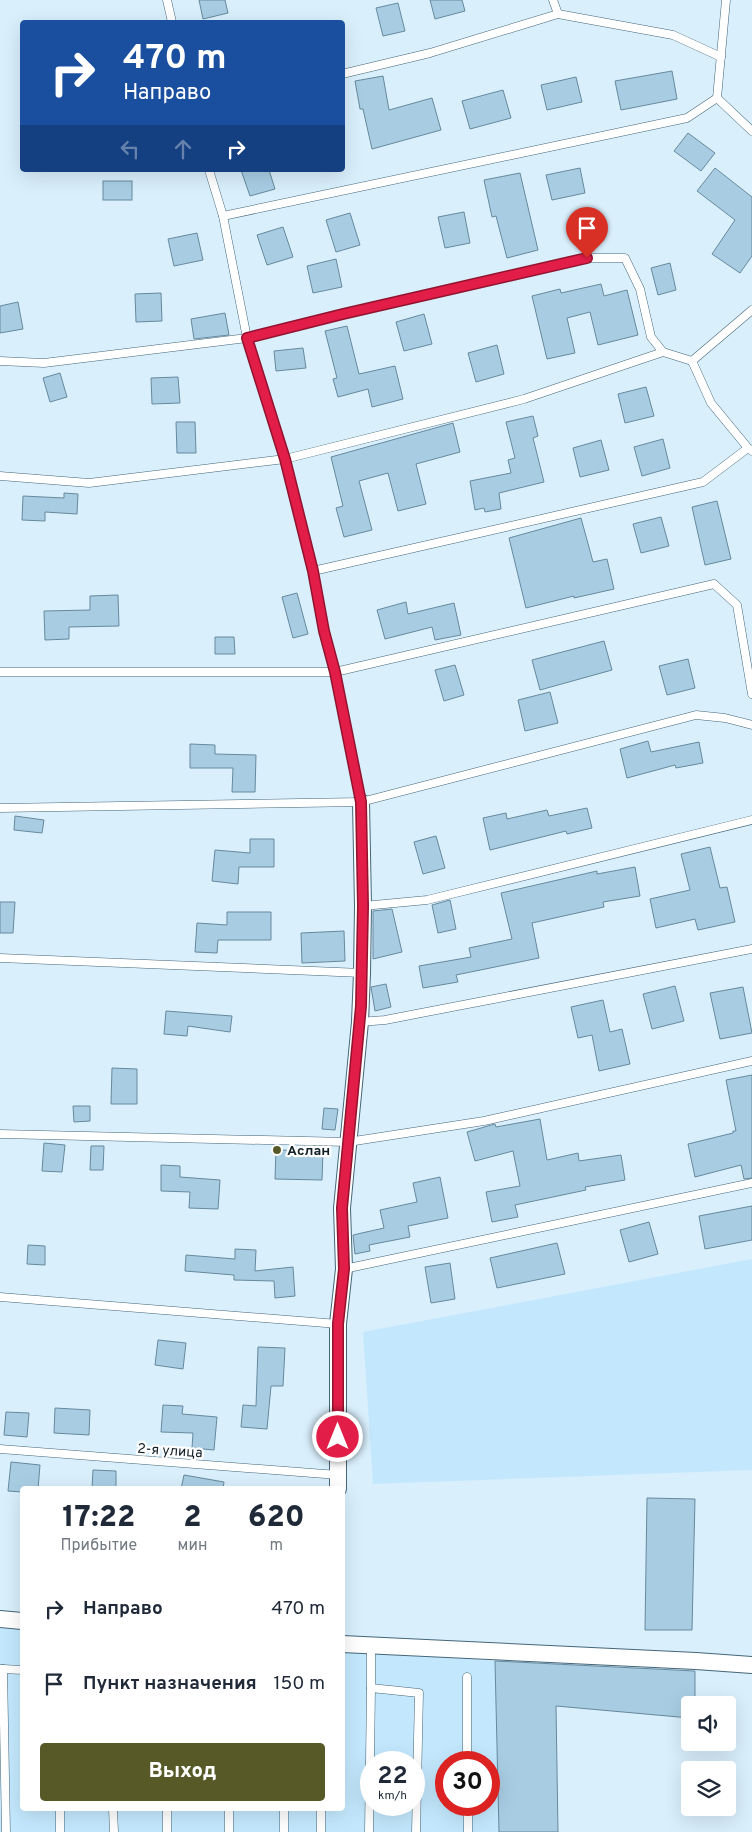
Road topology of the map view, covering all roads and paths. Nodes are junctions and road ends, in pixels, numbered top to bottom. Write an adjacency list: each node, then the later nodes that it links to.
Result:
1 (167, 0): 5 (lane)
2 (553, 0): 4 (lane)
3 (726, 0): 6 (lane)
4 (558, 14): 6 (lane); 7 (lane)
5 (172, 20)
6 (721, 57): 8 (lane)
7 (345, 73)
8 (717, 98): 9 (lane); 11 (lane)
9 (752, 131)
10 (210, 172): 11 (lane)
11 (223, 216): 13 (lane)
12 (752, 310): 15 (lane)
13 (247, 338): 14 (lane); 16 (lane); 18 (lane)
14 (663, 352): 15 (lane); 18 (lane)
15 (692, 360): 17 (lane)
16 (0, 361)
17 (750, 449): 20 (lane)
18 (285, 459): 19 (lane); 20 (lane)
19 (0, 476)
20 (313, 571): 22 (lane)
21 (0, 672): 22 (lane)
22 (335, 672): 23 (lane); 25 (lane)
23 (752, 694)
24 (752, 725): 25 (lane)
25 (361, 802): 26 (lane); 28 (street)
26 (0, 808)
27 (752, 820): 28 (lane)
28 (363, 906): 31 (street)
29 (752, 950): 32 (lane)
30 (0, 958): 31 (lane)
31 (362, 973): 32 (street)
32 (360, 1022): 35 (street)
33 (752, 1061): 35 (lane)
34 (0, 1134): 35 (lane)
35 (348, 1142): 37 (street)
36 (752, 1183): 37 (lane)
37 (344, 1269): 39 (street)
38 (0, 1297): 39 (lane)
39 (338, 1324): 41 (street)
40 (0, 1449): 41 (lane, 2-я улица)
41 (338, 1482)
42 (0, 1619): 43 (street)
43 (20, 1621)
44 (345, 1644): 45 (street)
45 (371, 1646): 46 (street); 50 (lane)
46 (752, 1665)
47 (2, 1669): 48 (lane); 59 (lane)
48 (20, 1670)
49 (467, 1678): 51 (lane)
50 (371, 1688): 66 (lane); 67 (lane)
51 (468, 1751)
52 (60, 1811): 60 (lane)
53 (113, 1811): 61 (lane)
54 (167, 1811): 62 (lane)
55 (229, 1811): 63 (lane)
56 (284, 1811): 64 (lane)
57 (321, 1811): 65 (lane)
58 (468, 1816): 68 (lane)
59 (6, 1832)
60 (60, 1832)
61 (114, 1832)
62 (168, 1832)
63 (229, 1832)
64 (284, 1832)
65 (321, 1832)
66 (368, 1832)
67 (416, 1832)
68 (468, 1832)

